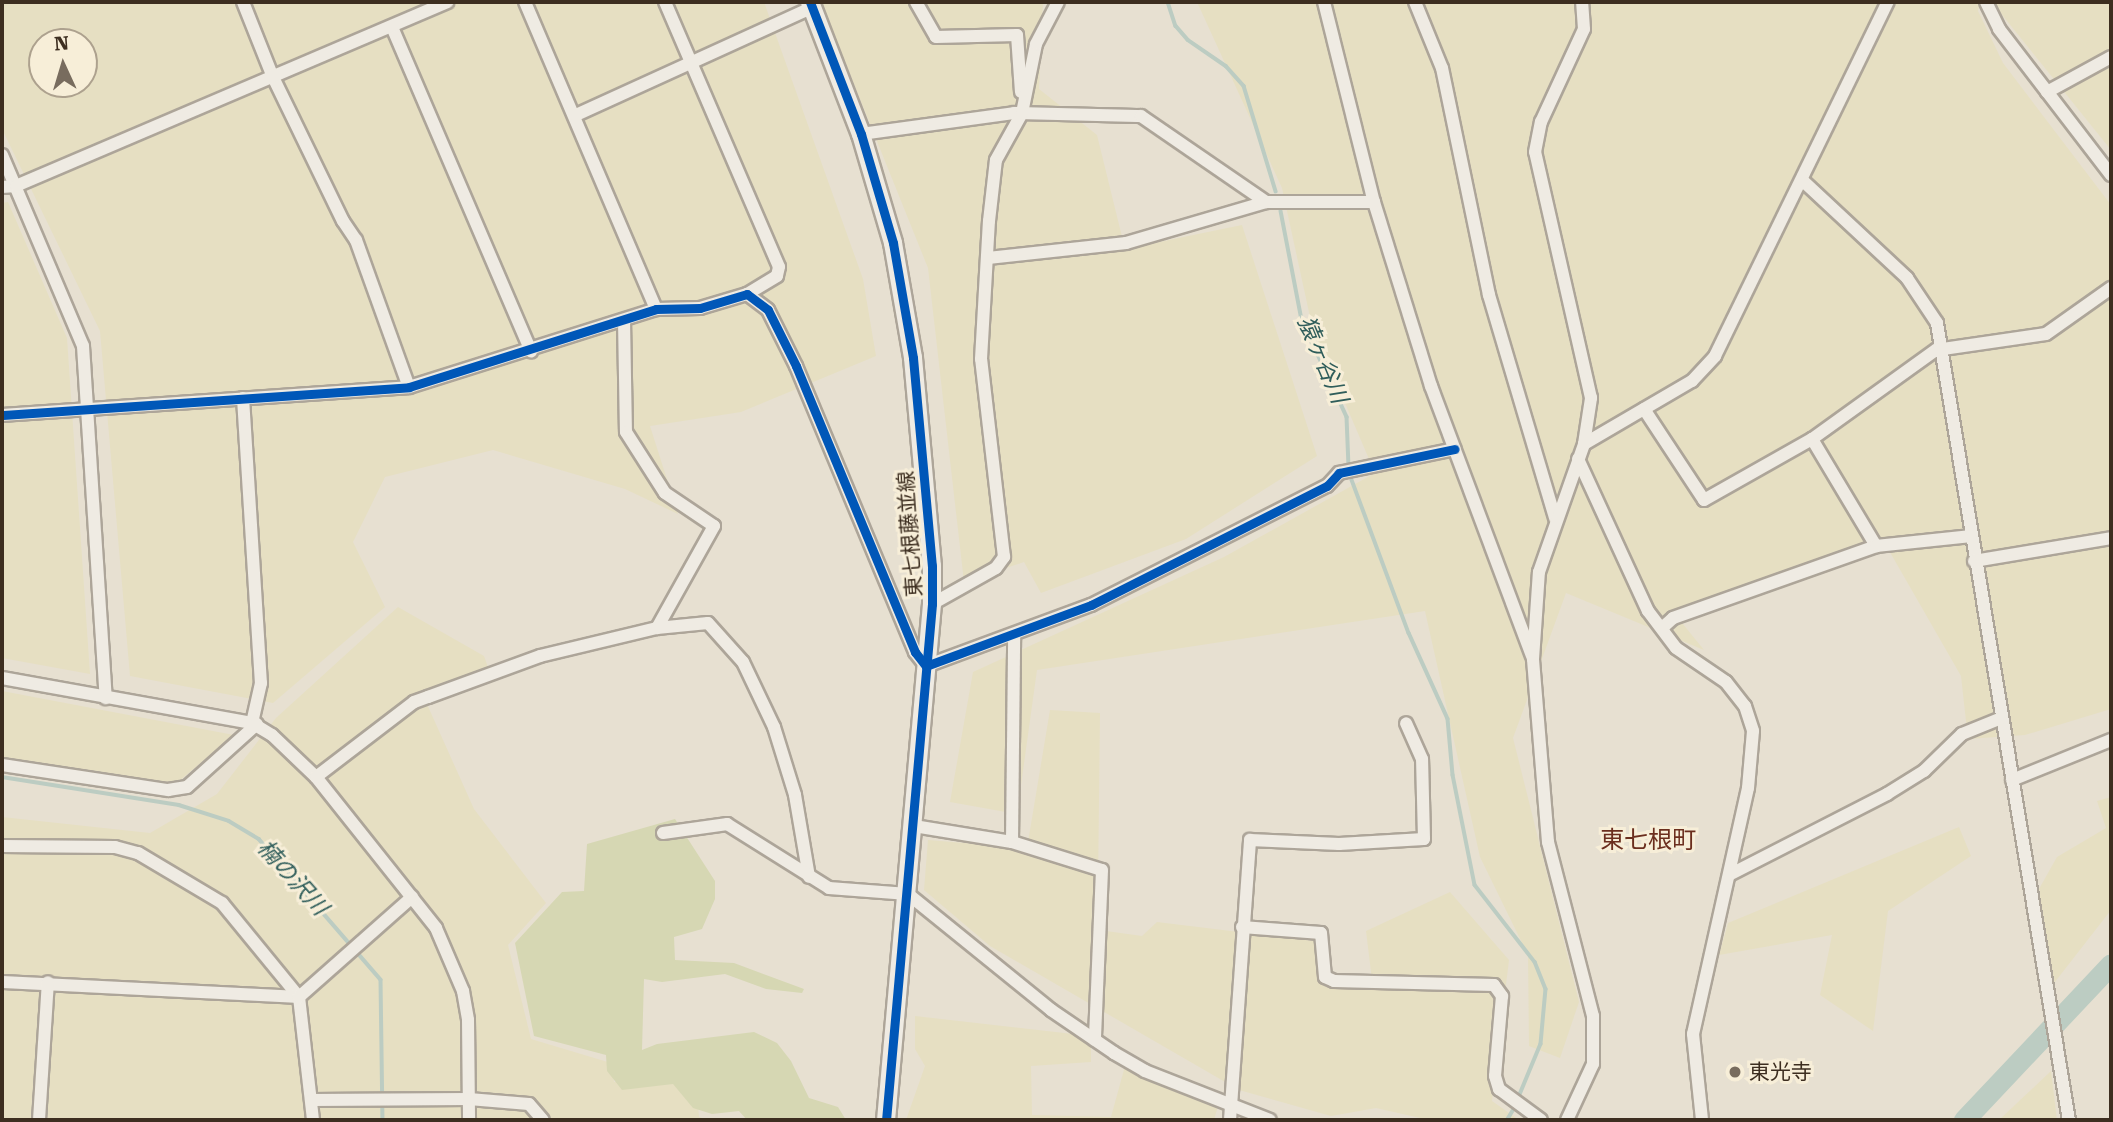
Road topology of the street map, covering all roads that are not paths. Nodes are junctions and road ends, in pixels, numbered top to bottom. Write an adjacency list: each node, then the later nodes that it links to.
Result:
1 (243, 2): 16 (street)
2 (447, 2): 13 (street)
3 (525, 2): 19 (street)
4 (665, 2): 15 (street)
5 (916, 2): 18 (street)
6 (1058, 2): 18 (street)
7 (1324, 2): 27 (street)
8 (1415, 2): 44 (street)
9 (1582, 2): 41 (street)
10 (1888, 2): 23 (street)
11 (1986, 2): 17 (street)
12 (811, 4): 15 (street); 20 (main road, 東七根藤並線)
13 (391, 27): 16 (street); 34 (street)
14 (2111, 57): 17 (street)
15 (692, 64): 19 (street); 30 (street)
16 (272, 75): 24 (street); 35 (street)
17 (2047, 92): 22 (street)
18 (1022, 113): 20 (street); 26 (street); 28 (street)
19 (576, 115): 31 (street)
20 (861, 134): 49 (main road, 東七根藤並線)
21 (2, 155): 24 (street)
22 (2111, 175)
23 (1802, 180): 33 (street); 38 (street)
24 (16, 186): 25 (street); 37 (street)
25 (2, 187)
26 (1266, 202): 27 (street); 28 (street)
27 (1374, 202): 42 (street)
28 (988, 258): 49 (street)
29 (2111, 288): 33 (street)
30 (747, 294): 31 (street); 54 (street)
31 (656, 309): 32 (street)
32 (624, 320): 34 (street); 50 (street)
33 (1940, 348): 40 (street); 45 (street)
34 (531, 352): 35 (street)
35 (409, 387): 36 (street)
36 (243, 398): 37 (street); 58 (street)
37 (87, 406): 39 (street); 56 (street)
38 (1644, 409): 40 (street); 41 (street)
39 (2, 415)
40 (1812, 439): 47 (street)
41 (1584, 444): 43 (street)
42 (1455, 449): 52 (street); 53 (street)
43 (1578, 459): 44 (street); 51 (street)
44 (1555, 518): 53 (street)
45 (1970, 537): 47 (street); 48 (street)
46 (2111, 538): 48 (street)
47 (1876, 546): 51 (street)
48 (1975, 561): 57 (street)
49 (932, 604): 54 (main road, 東七根藤並線)
50 (657, 628): 62 (street); 69 (street)
51 (1662, 628): 68 (street)
52 (1014, 634): 54 (street); 66 (street)
53 (1533, 659): 87 (street)
54 (926, 666): 64 (main road, 東七根藤並線)
55 (2, 678): 56 (street)
56 (106, 698): 58 (street)
57 (1999, 719): 63 (street); 68 (street)
58 (255, 723): 61 (street); 62 (street)
59 (1406, 723): 72 (street)
60 (2111, 740): 63 (street)
61 (2, 765)
62 (316, 777): 71 (street)
63 (2012, 780): 89 (street)
64 (914, 826): 66 (street); 70 (main road, 東七根藤並線)
65 (663, 833): 69 (street)
66 (1012, 842): 76 (street)
67 (2, 846): 75 (street)
68 (1730, 874): 88 (street)
69 (809, 877): 70 (street)
70 (908, 894): 76 (street); 84 (main road, 東七根藤並線)
71 (412, 897): 75 (street); 77 (street)
72 (1242, 927): 79 (street); 86 (street)
73 (2, 982): 74 (street)
74 (48, 982): 75 (street); 80 (street)
75 (299, 997): 78 (street)
76 (1095, 1040): 79 (street)
77 (470, 1099): 78 (street); 82 (street); 83 (street)
78 (312, 1100): 81 (street)
79 (1230, 1114): 85 (street)
80 (39, 1120)
81 (313, 1120)
82 (470, 1120)
83 (543, 1120)
84 (886, 1120)
85 (1270, 1120)
86 (1541, 1120)
87 (1567, 1120)
88 (1702, 1120)
89 (2069, 1120)

